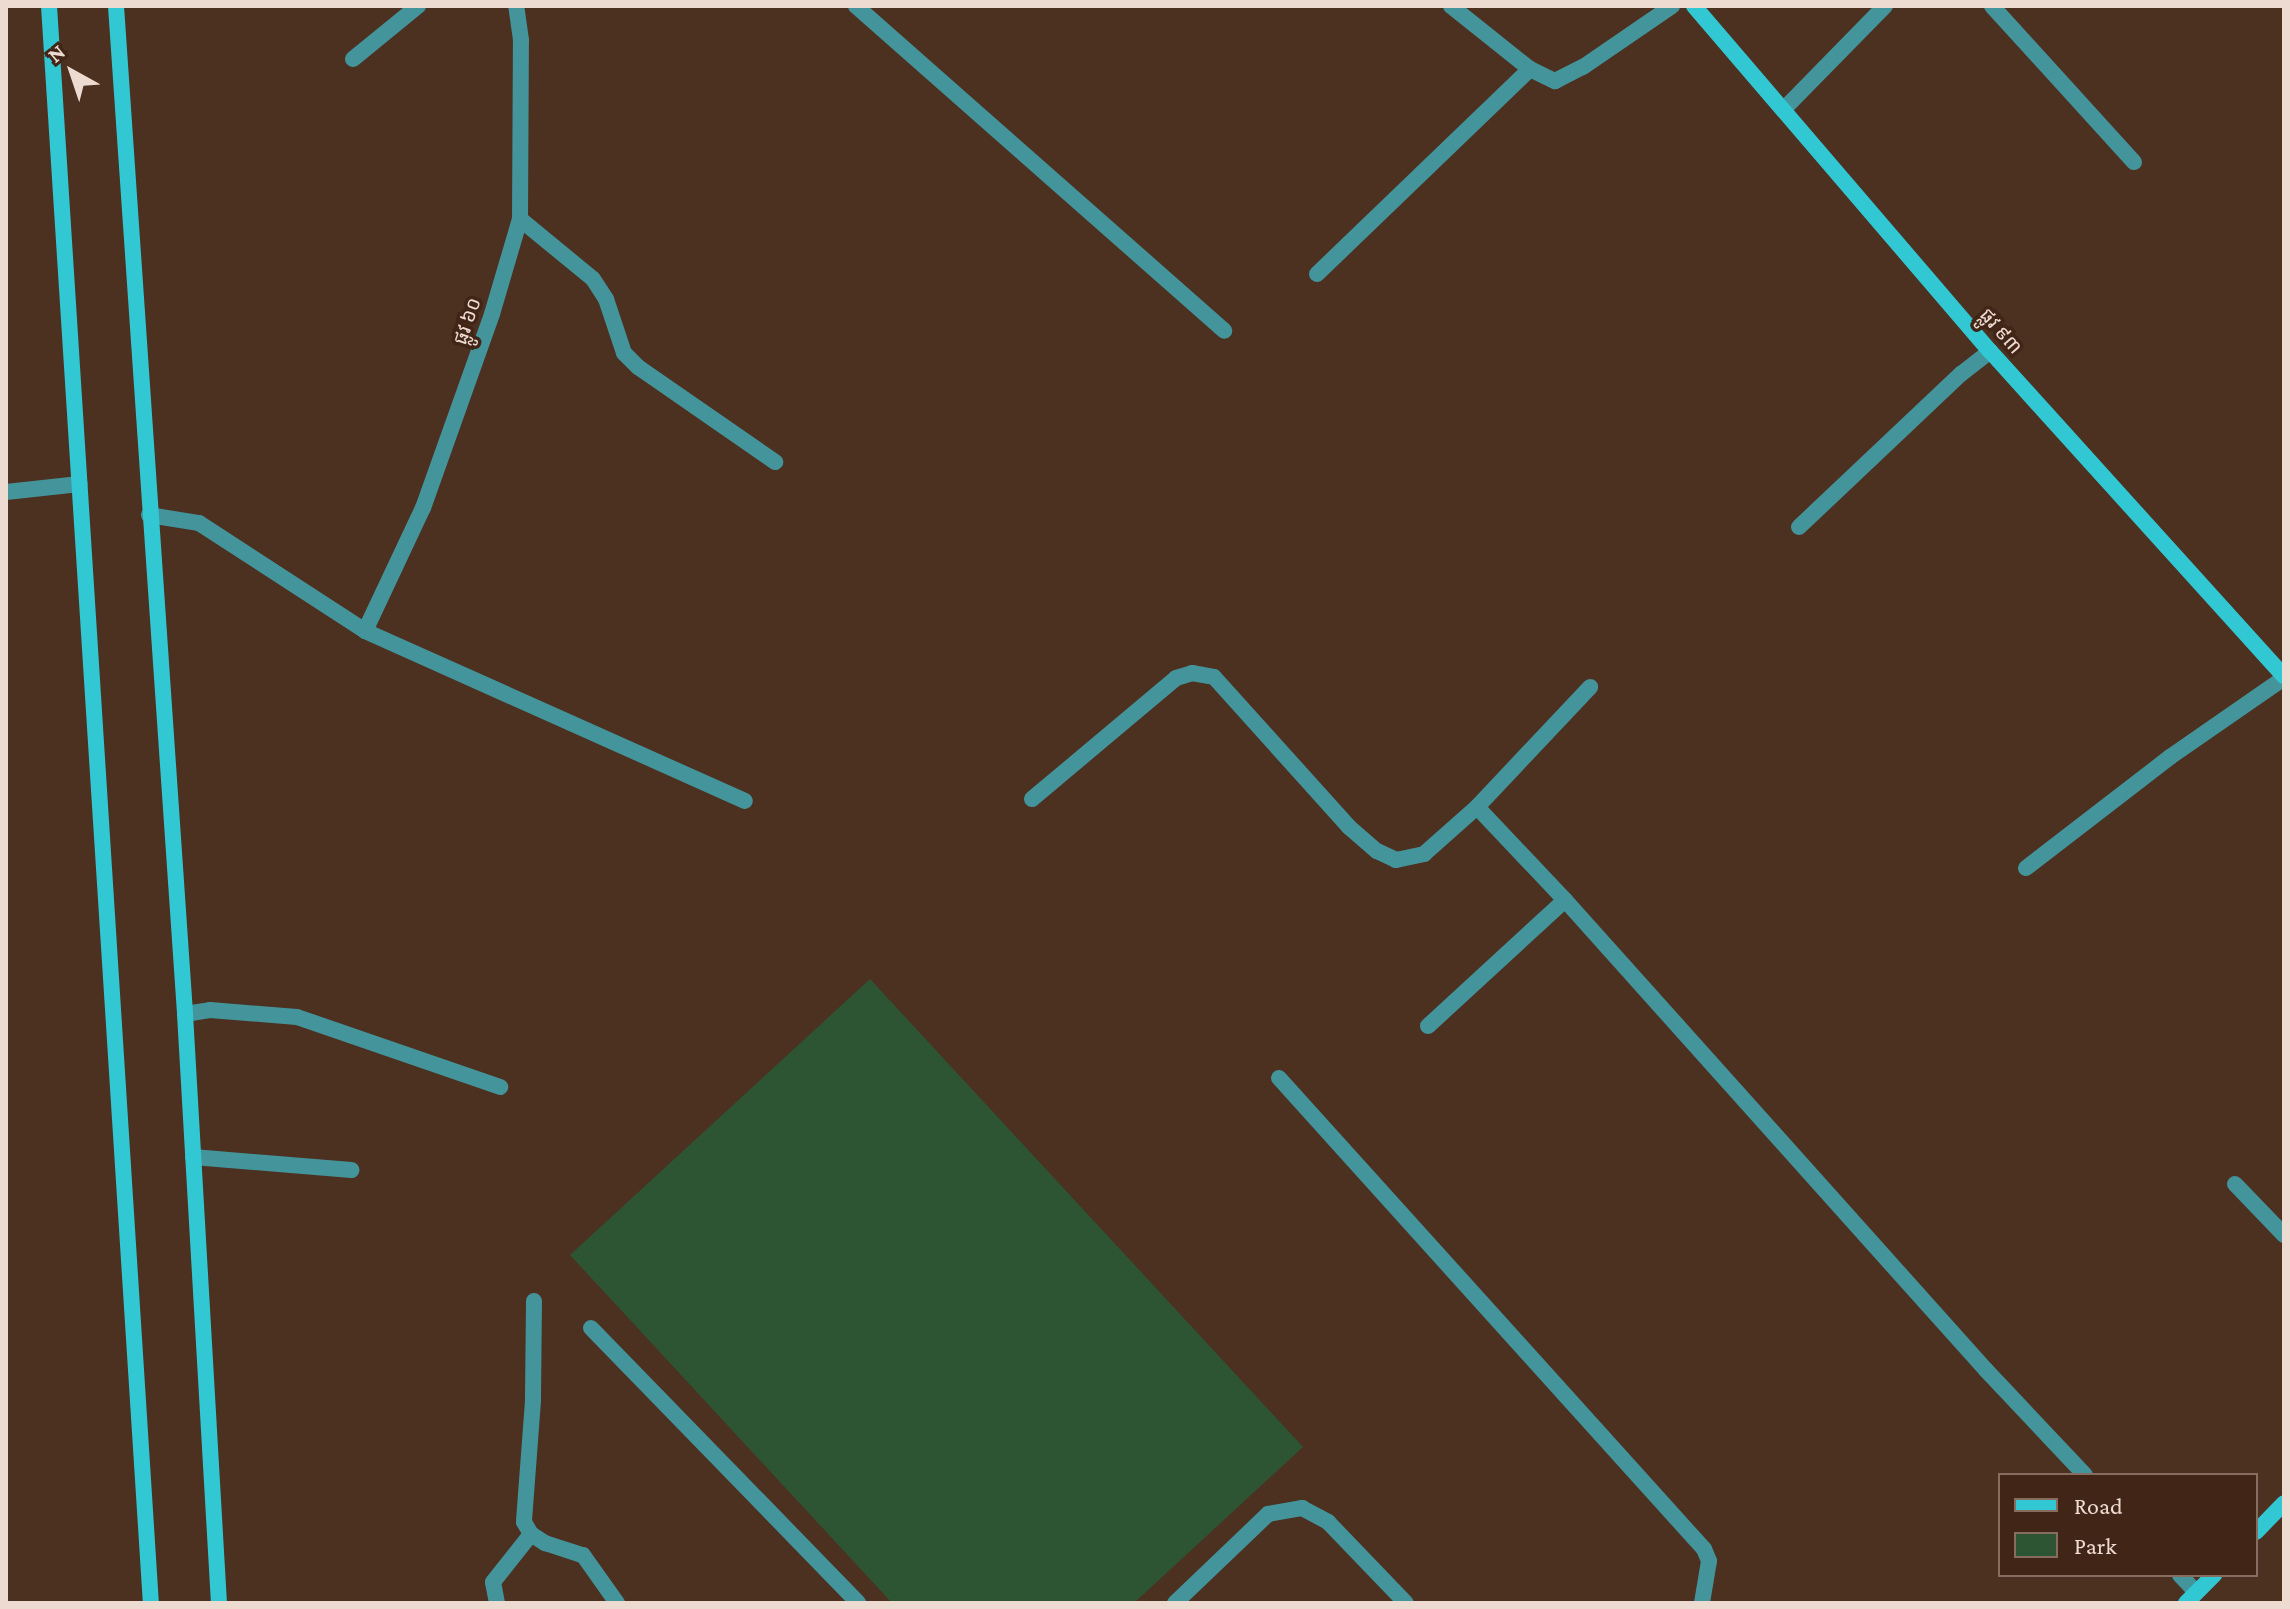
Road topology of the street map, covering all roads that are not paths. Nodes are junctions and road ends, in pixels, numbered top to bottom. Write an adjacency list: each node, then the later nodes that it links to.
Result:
1 (49, 6): 20 (street)
2 (116, 6): 22 (street)
3 (418, 6): 11 (street)
4 (516, 6): 15 (street, ផ្លូវ ៦០)
5 (856, 6): 17 (street)
6 (1451, 6): 12 (street)
7 (1672, 6): 12 (street)
8 (1694, 6): 13 (street, ផ្លូវ ៩៣)
9 (1885, 6): 13 (street)
10 (1992, 6): 14 (street)
11 (353, 59)
12 (1530, 69): 16 (street)
13 (1785, 108): 18 (street, ផ្លូវ ៩៣)
14 (2134, 162)
15 (520, 219): 19 (street); 24 (street, ផ្លូវ ៦០)
16 (1317, 274)
17 (1224, 331)
18 (1990, 351): 23 (street); 25 (street, ផ្លូវ ៩៣)
19 (775, 462)
20 (80, 484): 21 (street); 49 (street)
21 (6, 492)
22 (149, 515): 24 (street); 32 (street)
23 (1799, 527)
24 (365, 631): 28 (street)
25 (2284, 677): 30 (street)
26 (1590, 687): 29 (street)
27 (1032, 799): 29 (street)
28 (745, 801)
29 (1477, 807): 31 (street)
30 (2026, 868)
31 (1565, 900): 33 (street); 42 (street)
32 (185, 1014): 35 (street); 36 (street)
33 (1428, 1026)
34 (1279, 1078): 56 (street)
35 (500, 1087)
36 (193, 1157): 37 (street); 50 (street)
37 (351, 1170)
38 (2235, 1184): 39 (street)
39 (2284, 1235)
40 (534, 1301): 45 (street)
41 (591, 1328): 53 (street)
42 (2083, 1473)
43 (2284, 1503): 44 (street)
44 (2258, 1530)
45 (531, 1534): 51 (street); 52 (street)
46 (2181, 1577): 48 (street)
47 (2212, 1577): 48 (street)
48 (2191, 1598)
49 (151, 1603)
50 (219, 1603)
51 (497, 1603)
52 (617, 1603)
53 (858, 1603)
54 (1175, 1603): 55 (street)
55 (1406, 1603)
56 (1702, 1603)

